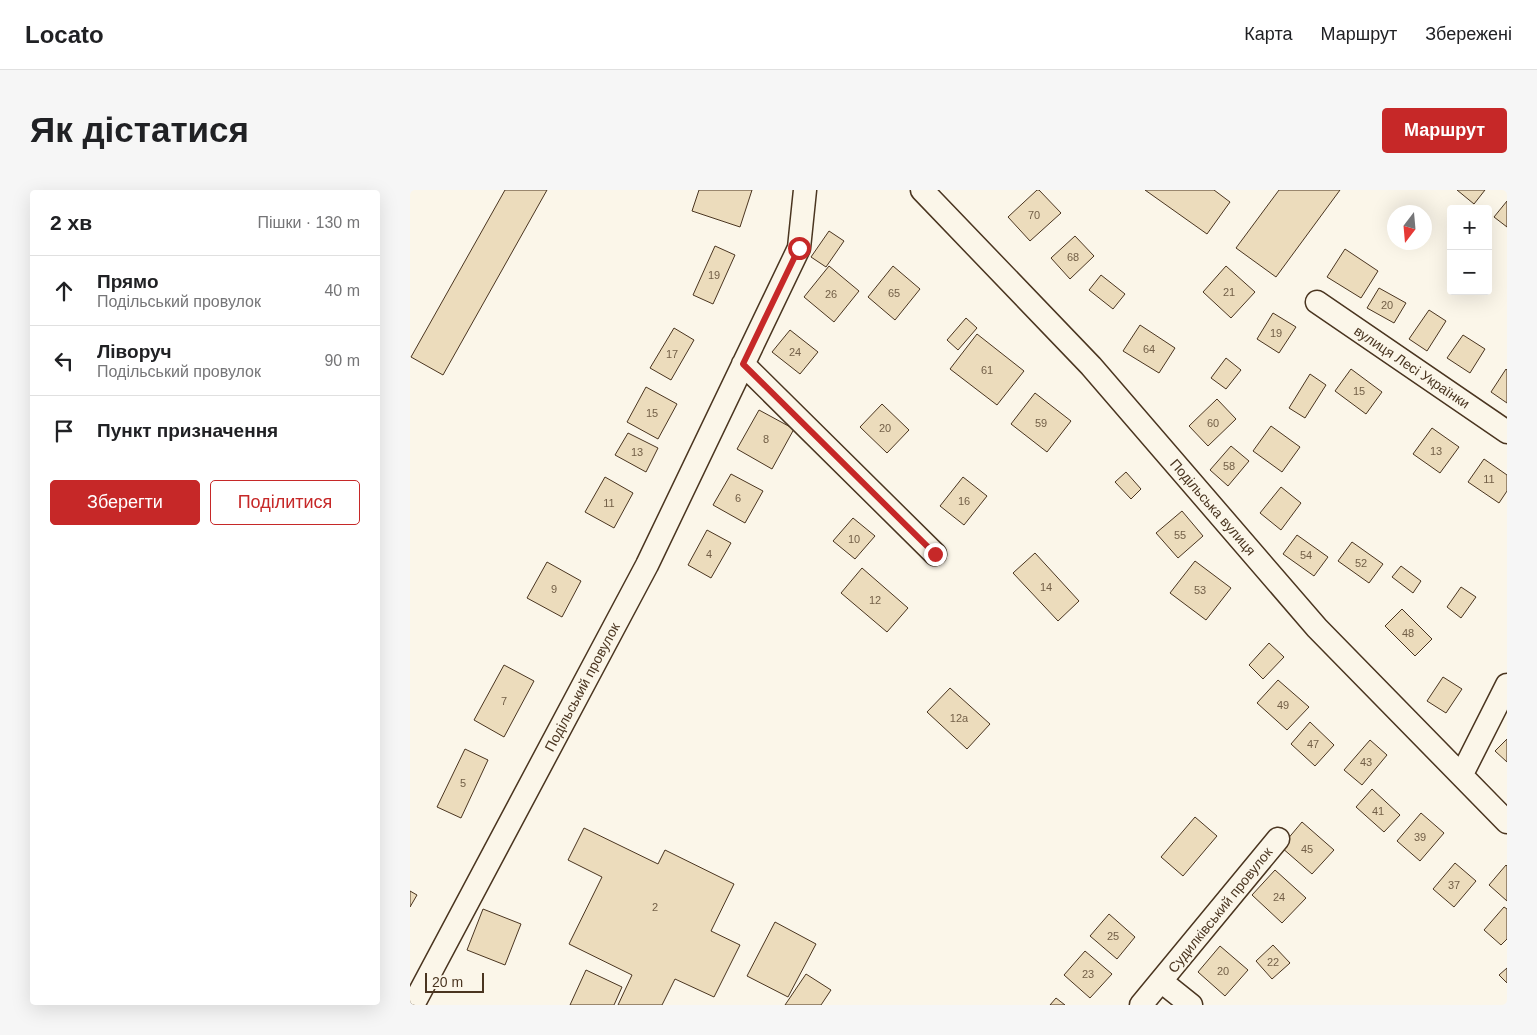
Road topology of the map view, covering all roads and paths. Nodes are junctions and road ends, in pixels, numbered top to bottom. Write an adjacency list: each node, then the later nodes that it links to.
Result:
1 (804, 190): 4 (street, Подільський провулок)
2 (922, 190): 8 (street, Подільська вулиця)
3 (1317, 302): 5 (street, вулиця Лесі Українки)
4 (743, 364): 6 (street); 12 (street, Подільський провулок)
5 (1507, 432)
6 (935, 554)
7 (1507, 685): 8 (street)
8 (1462, 774): 9 (street, Подільська вулиця)
9 (1507, 822)
10 (1278, 839): 11 (street, Судилківський провулок)
11 (1161, 981): 13 (street, Судилківський провулок); 14 (street, Судилківський провулок)
12 (413, 1005)
13 (1142, 1005)
14 (1192, 1005)

